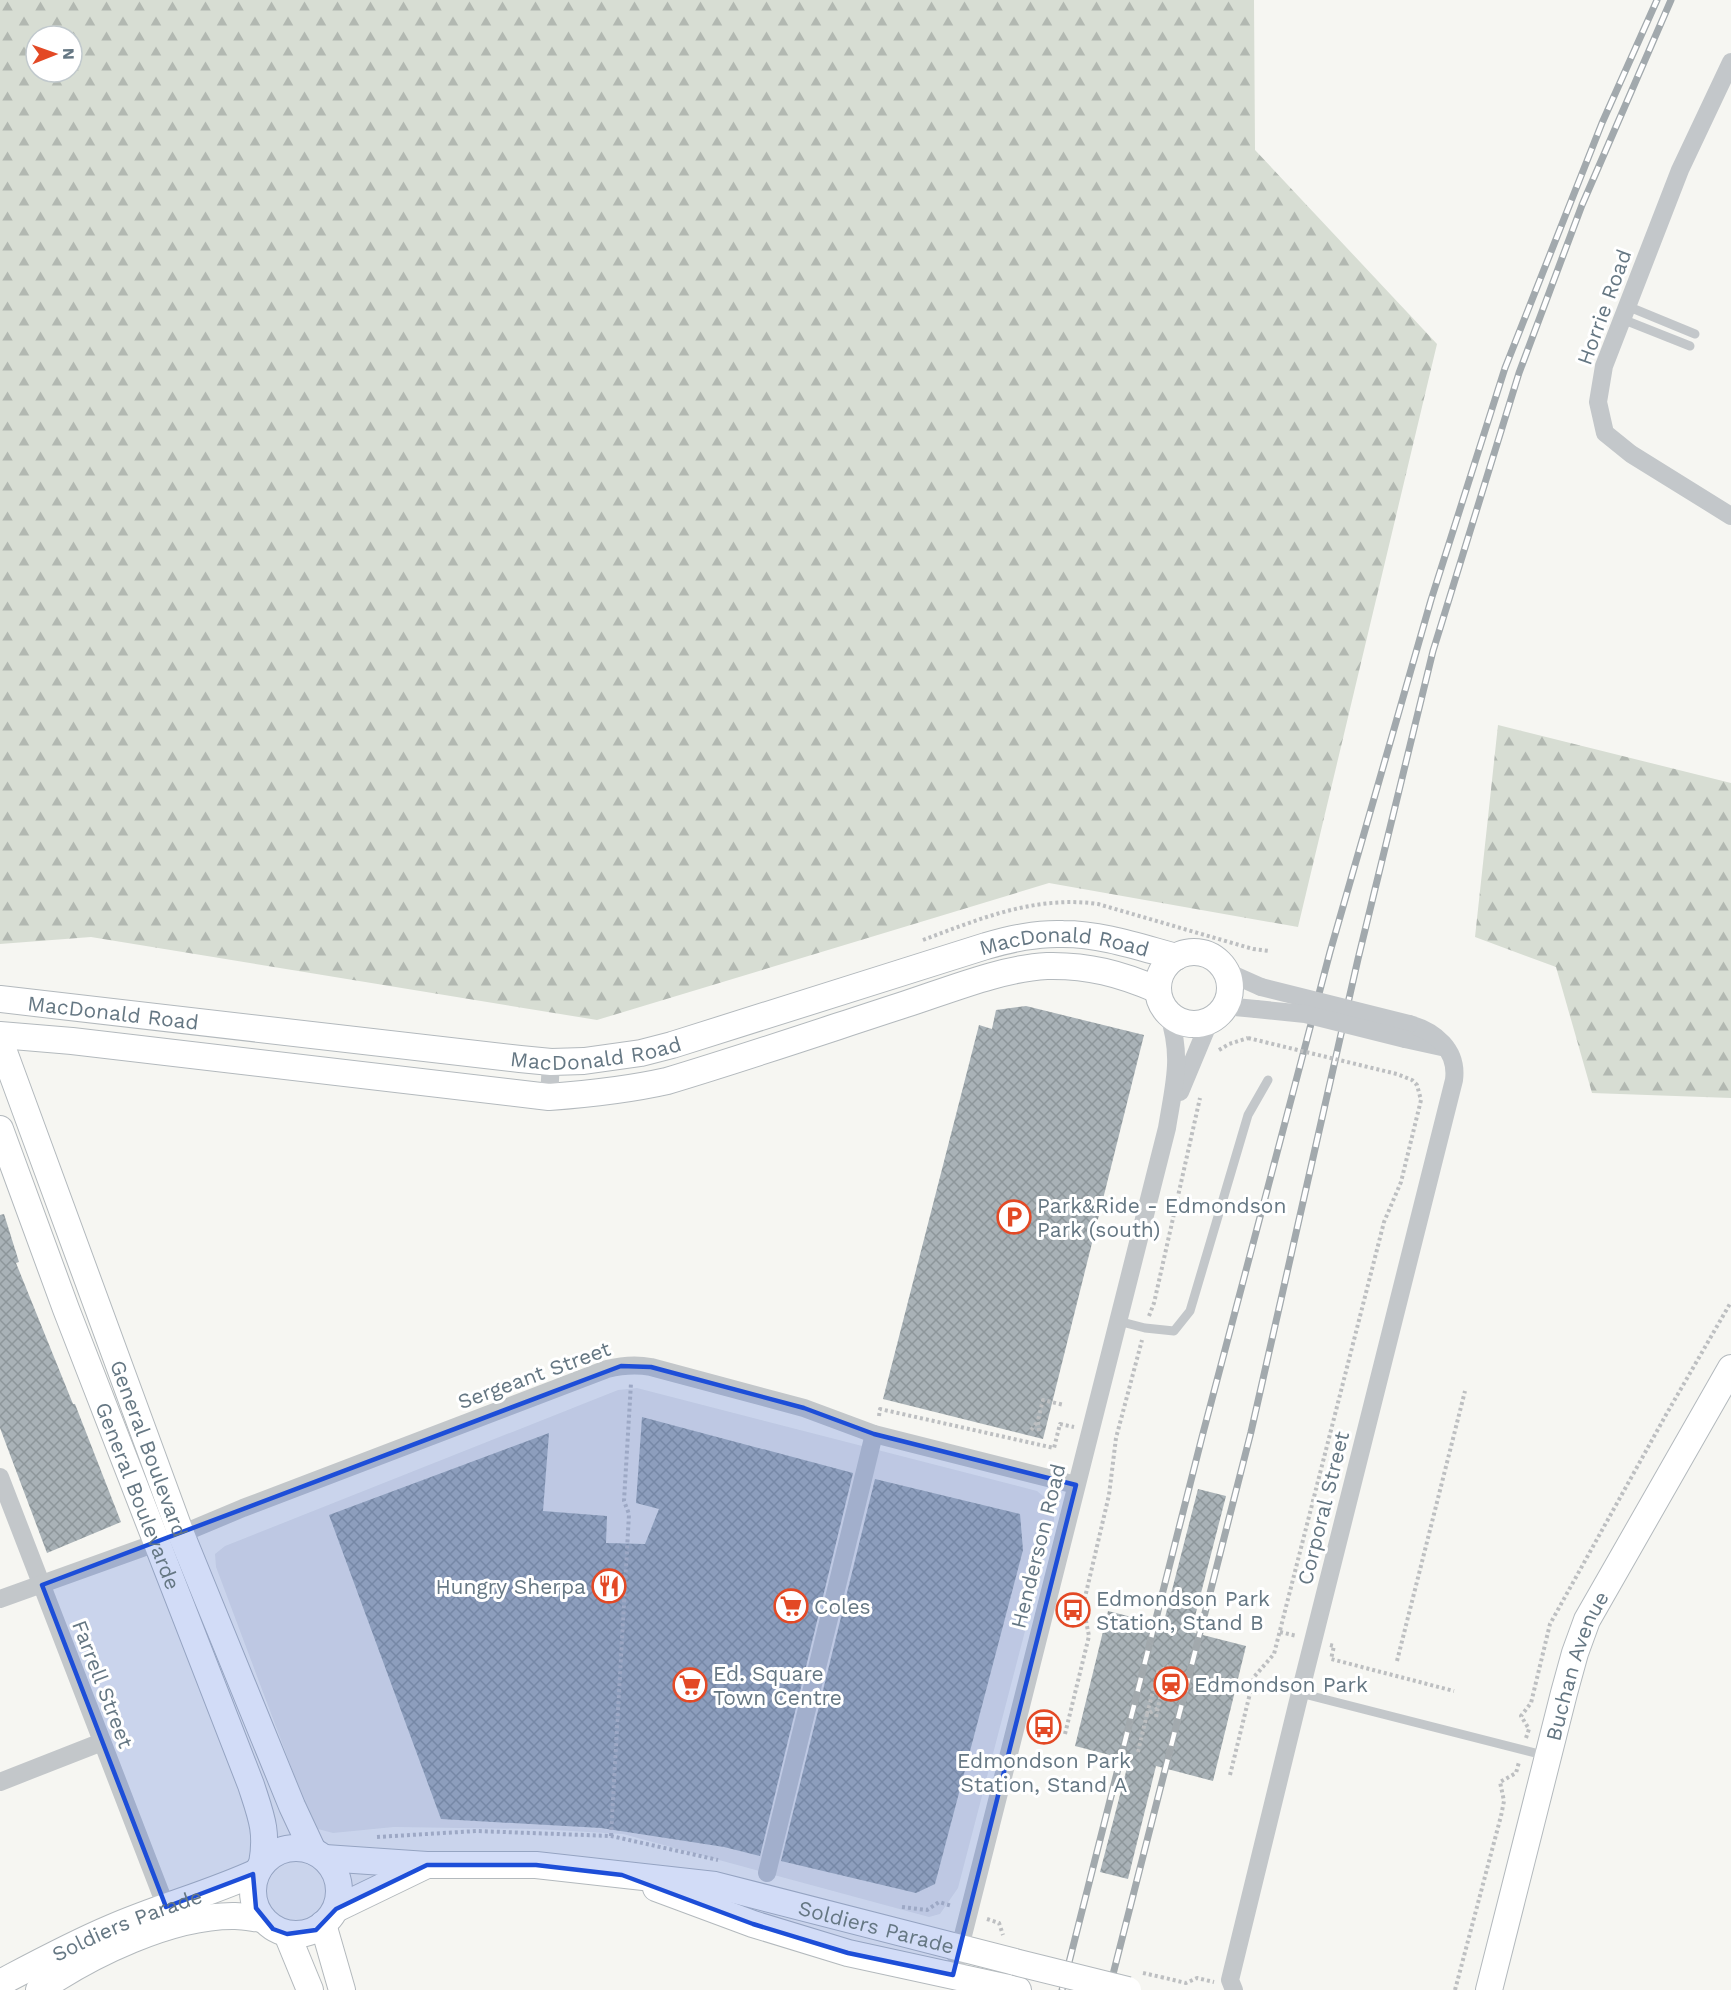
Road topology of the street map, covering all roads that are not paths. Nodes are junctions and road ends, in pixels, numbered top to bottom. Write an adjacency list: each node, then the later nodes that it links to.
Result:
1 (1731, 62): 2 (street, Horrie Road)
2 (1625, 312): 3 (lane); 4 (lane); 5 (street, Horrie Road)
3 (1695, 334)
4 (1690, 346)
5 (1731, 516)
6 (1176, 957): 7 (street); 8 (street); 15 (street, MacDonald Road)
7 (1225, 971): 11 (street); 12 (street, bridge)
8 (1158, 990): 10 (street); 17 (street, MacDonald Road)
9 (0, 999): 15 (street, MacDonald Road)
10 (1168, 1013): 11 (street); 18 (street, Henderson Road)
11 (1217, 1013): 12 (street, bridge); 18 (street, Henderson Road)
12 (1407, 1031): 30 (street, Corporal Street)
13 (0, 1035): 17 (street, MacDonald Road)
14 (0, 1041): 22 (street, General Boulevard)
15 (551, 1062): 17 (street)
16 (1268, 1080): 20 (lane)
17 (549, 1096)
18 (1167, 1128): 20 (street, Henderson Road)
19 (0, 1129): 27 (street, General Boulevarde)
20 (1118, 1322): 25 (street, Henderson Road)
21 (1731, 1368): 32 (street, Buchan Avenue)
22 (123, 1376): 26 (street, General Boulevard); 27 (street)
23 (874, 1434): 25 (street, Sergeant Street); 26 (street, Sergeant Street); 37 (street)
24 (0, 1477): 28 (street, Farrell Street)
25 (1076, 1485): 43 (street, Henderson Road)
26 (181, 1534): 27 (street, Sergeant Street); 34 (street, General Boulevard)
27 (155, 1542): 28 (street, Sergeant Street); 36 (street, General Boulevarde)
28 (42, 1585): 29 (street, Sergeant Street); 31 (street, Farrell Street)
29 (0, 1599)
30 (1300, 1693): 32 (lane); 47 (street, Corporal Street)
31 (102, 1742): 33 (street); 39 (street, Farrell Street)
32 (1548, 1756): 54 (street, Buchan Avenue)
33 (0, 1782)
34 (319, 1854): 35 (street, Soldiers Parade); 36 (street); 40 (street)
35 (427, 1865): 38 (street, Soldiers Parade); 40 (street, Soldiers Parade)
36 (259, 1868): 39 (street, Soldiers Parade); 41 (street)
37 (767, 1873)
38 (622, 1875): 43 (street, Soldiers Parade); 45 (street, Soldiers Parade)
39 (166, 1907): 46 (street, Soldiers Parade)
40 (330, 1917): 42 (street); 52 (street)
41 (262, 1919): 42 (street); 44 (street, Soldiers Parade)
42 (287, 1934): 51 (street)
43 (960, 1947): 45 (street, Henderson Road); 53 (street, Soldiers Parade, bridge)
44 (90, 1959): 49 (street); 50 (street, Soldiers Parade)
45 (952, 1978): 48 (street, Soldiers Parade)
46 (1, 1987)
47 (1226, 1987)
48 (1013, 1989)
49 (23, 1990)
50 (39, 1990)
51 (310, 1990)
52 (342, 1990)
53 (1128, 1990)
54 (1489, 1990)

